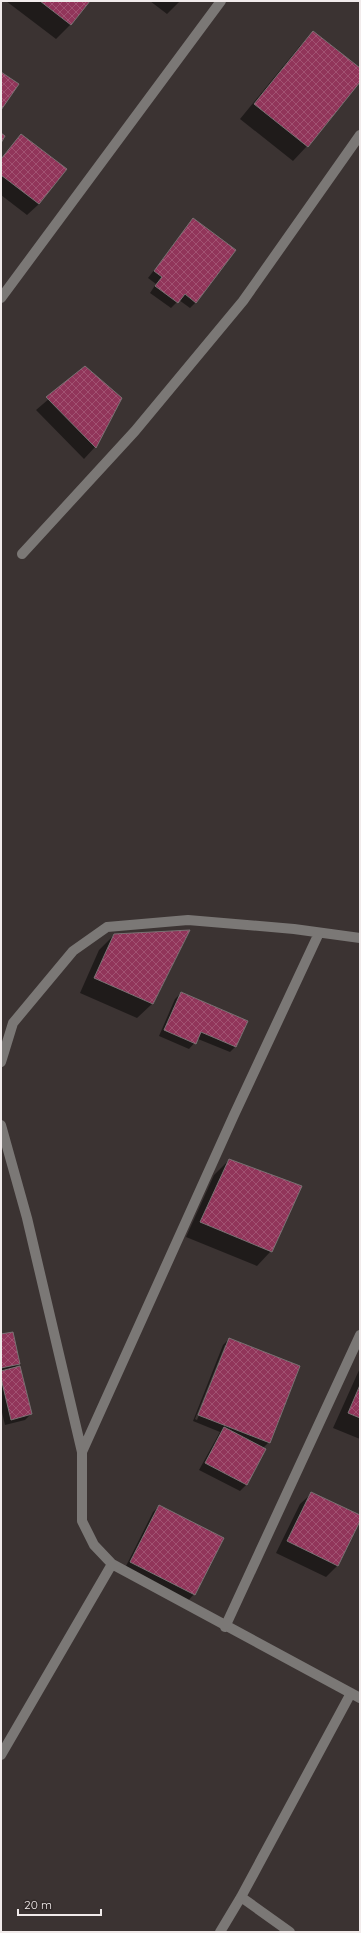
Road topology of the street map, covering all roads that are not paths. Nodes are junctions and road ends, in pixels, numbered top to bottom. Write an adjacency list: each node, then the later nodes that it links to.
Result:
1 (221, 1): 3 (street)
2 (360, 135): 4 (street)
3 (1, 298)
4 (22, 554)
5 (319, 933): 6 (street); 7 (street); 10 (street)
6 (360, 938)
7 (1, 1062)
8 (1, 1124): 10 (street)
9 (360, 1335): 12 (street)
10 (82, 1452): 11 (street)
11 (112, 1564): 12 (street); 14 (street)
12 (225, 1626): 13 (street)
13 (356, 1695): 15 (street)
14 (1, 1756)
15 (241, 1897): 16 (street); 17 (street)
16 (220, 1932)
17 (290, 1932)

